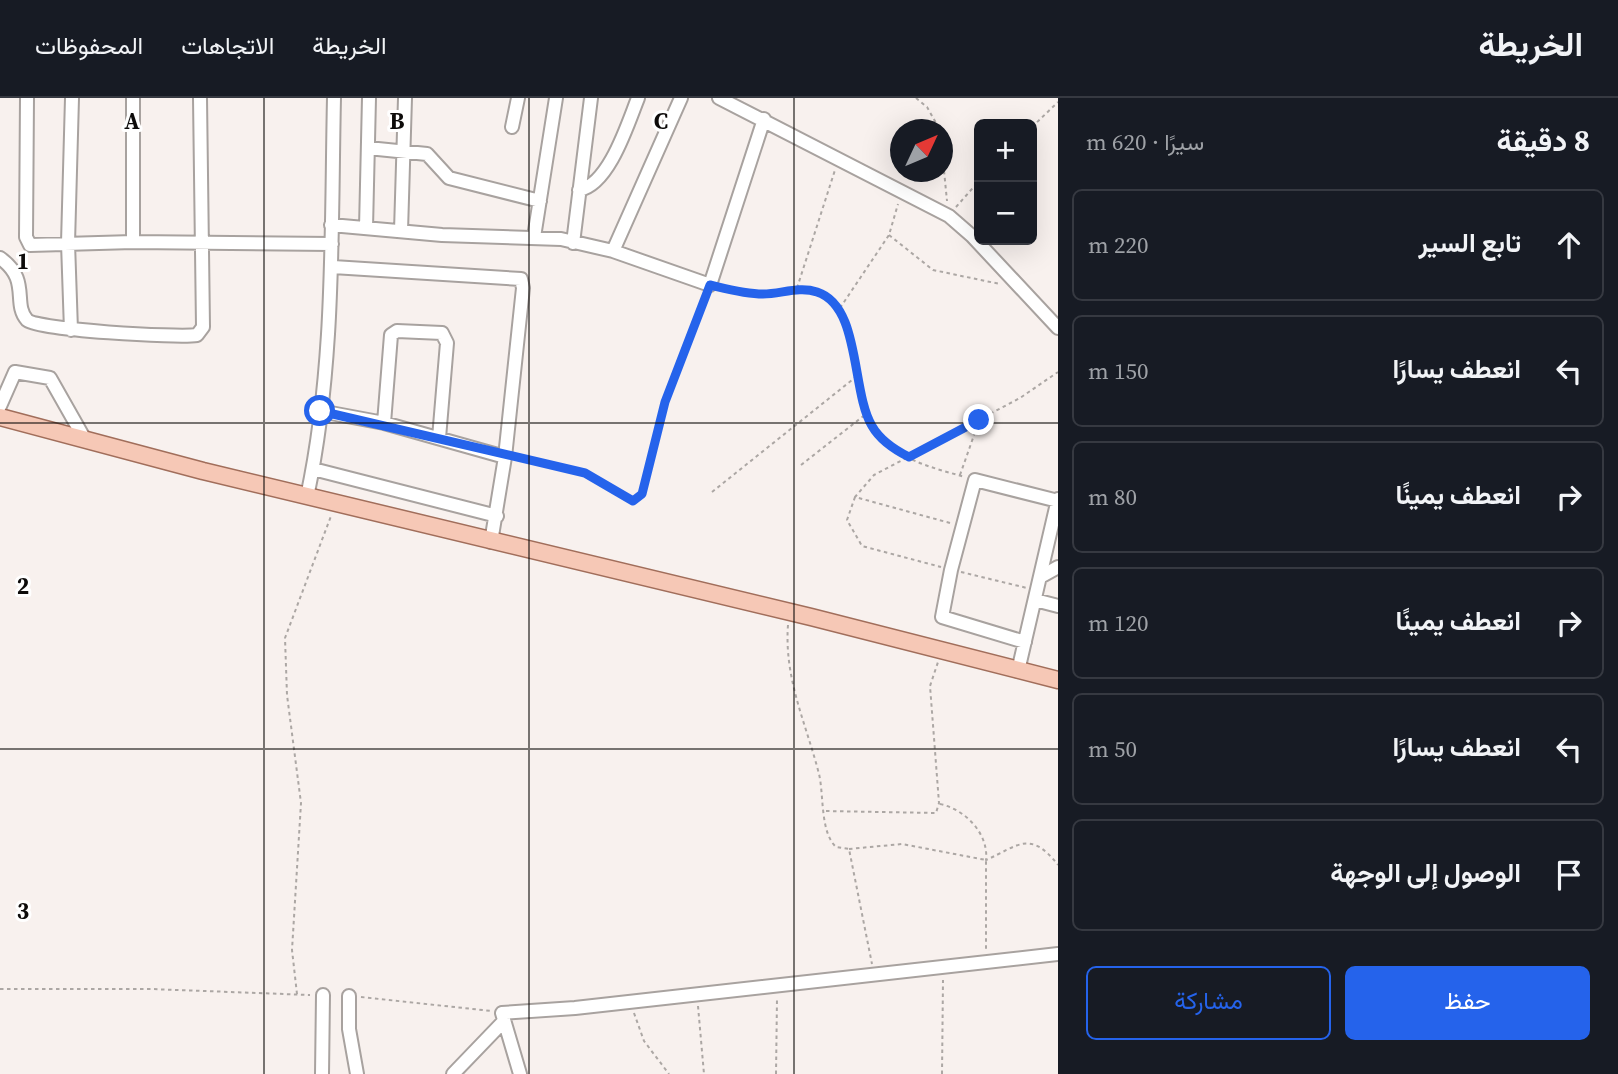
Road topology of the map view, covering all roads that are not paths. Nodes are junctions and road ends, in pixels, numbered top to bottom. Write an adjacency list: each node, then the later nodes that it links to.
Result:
1 (27, 98): 25 (street)
2 (72, 98): 25 (street)
3 (133, 98): 24 (street)
4 (200, 98): 26 (street)
5 (334, 98): 20 (street)
6 (369, 98): 16 (street)
7 (405, 98): 17 (street)
8 (518, 98): 15 (street)
9 (556, 98): 19 (street)
10 (591, 98): 18 (street)
11 (638, 98): 18 (street)
12 (681, 98): 29 (street)
13 (719, 98): 14 (street)
14 (764, 119): 29 (street); 32 (street)
15 (512, 127)
16 (368, 148): 17 (street); 21 (street)
17 (404, 149): 19 (street); 22 (street)
18 (579, 190): 27 (street)
19 (540, 201): 23 (street)
20 (331, 225): 21 (street); 28 (street)
21 (366, 228): 22 (street)
22 (401, 231): 23 (street)
23 (534, 237): 27 (street)
24 (133, 242): 25 (street); 26 (street)
25 (68, 243): 33 (street)
26 (202, 243): 28 (street); 33 (street)
27 (573, 243): 29 (street)
28 (332, 244): 31 (street)
29 (613, 251)
30 (0, 258): 33 (street)
31 (333, 267): 35 (street); 40 (street)
32 (1058, 328)
33 (71, 330)
34 (0, 406): 38 (street)
35 (320, 411): 37 (street); 41 (street)
36 (0, 417): 38 (main road)
37 (384, 423): 39 (street); 39 (street)
38 (84, 438): 42 (main road)
39 (439, 438): 40 (street)
40 (505, 457): 44 (street)
41 (313, 469): 42 (street); 44 (street)
42 (307, 497): 45 (main road)
43 (1058, 500): 47 (street); 50 (street)
44 (497, 516): 45 (street)
45 (491, 542): 51 (main road)
46 (1058, 567): 47 (street)
47 (1042, 576): 48 (street)
48 (1035, 600): 49 (street); 50 (street)
49 (1058, 606)
50 (1025, 642): 51 (street)
51 (1018, 671): 52 (main road)
52 (1058, 680)
53 (1058, 954): 56 (street)
54 (323, 995): 57 (street)
55 (349, 996): 58 (street)
56 (503, 1017): 59 (street); 60 (street)
57 (322, 1074)
58 (357, 1074)
59 (453, 1074)
60 (520, 1074)

